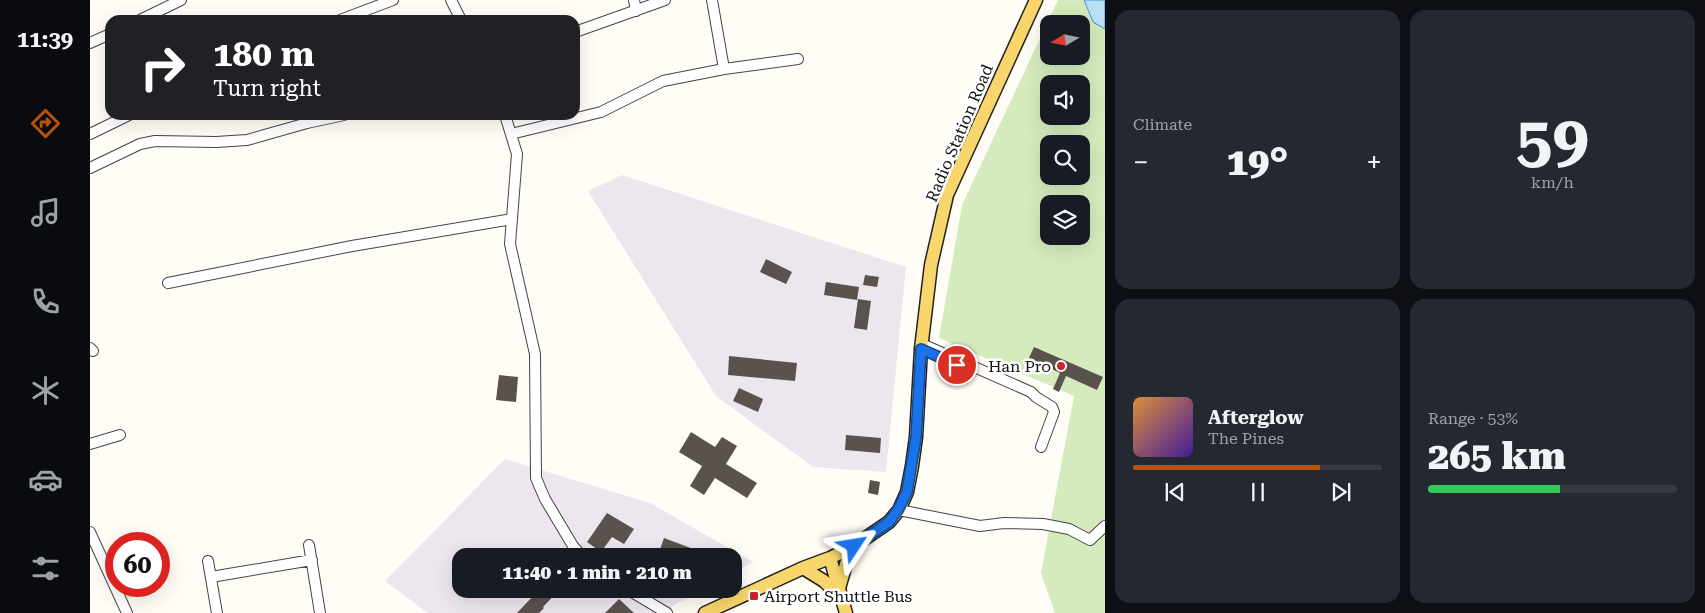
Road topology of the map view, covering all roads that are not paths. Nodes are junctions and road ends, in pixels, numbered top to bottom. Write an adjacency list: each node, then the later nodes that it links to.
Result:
1 (181, 0): 8 (street)
2 (393, 0): 9 (street)
3 (451, 0): 10 (street)
4 (665, 0): 7 (street)
5 (712, 0): 15 (street)
6 (1036, 0): 26 (main road, Radio Station Road)
7 (635, 5): 11 (street)
8 (158, 15)
9 (353, 15)
10 (458, 15)
11 (580, 30)
12 (105, 36): 13 (street)
13 (90, 43)
14 (798, 59): 15 (street)
15 (724, 69): 16 (street)
16 (580, 117)
17 (119, 120): 21 (street)
18 (321, 120): 23 (street)
19 (507, 120): 22 (street)
20 (568, 120): 22 (street)
21 (90, 134)
22 (511, 134): 24 (street)
23 (90, 168)
24 (512, 219): 25 (street); 35 (street)
25 (168, 283)
26 (922, 347): 29 (street); 30 (main road, Radio Station Road)
27 (120, 436): 28 (street)
28 (90, 444)
29 (1041, 447)
30 (898, 510): 31 (street); 34 (main road, Radio Station Road)
31 (1105, 526)
32 (90, 532): 43 (street)
33 (309, 545): 37 (street)
34 (854, 546): 36 (main road, Radio Station Road); 41 (main road)
35 (576, 548)
36 (830, 558): 39 (main road, Radio Station Road); 41 (main road)
37 (312, 560): 40 (street); 45 (street)
38 (208, 561): 40 (street)
39 (803, 568): 41 (main road); 47 (main road, Radio Station Road)
40 (211, 577): 44 (street)
41 (840, 594): 48 (main road)
42 (642, 598): 46 (street)
43 (127, 613)
44 (217, 613)
45 (320, 613)
46 (666, 613)
47 (705, 613)
48 (846, 613)

